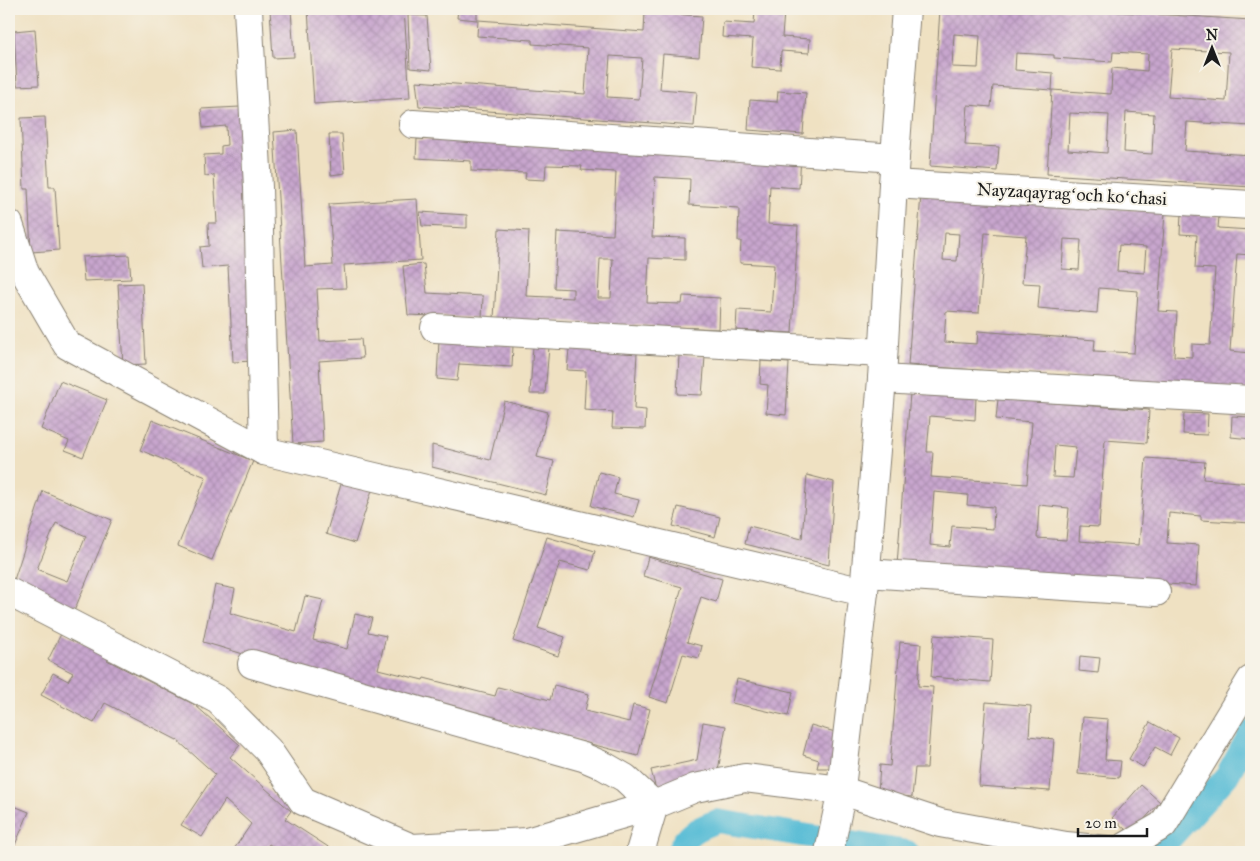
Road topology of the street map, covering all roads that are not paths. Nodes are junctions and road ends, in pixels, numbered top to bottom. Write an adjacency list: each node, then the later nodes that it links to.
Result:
1 (248, 9): 10 (street)
2 (906, 9): 4 (street)
3 (413, 124): 4 (street, Nayzaqayragʻoch koʻchasi)
4 (894, 171): 5 (street, Nayzaqayragʻoch koʻchasi); 8 (street)
5 (1251, 205)
6 (9, 224): 10 (street)
7 (435, 328): 8 (street)
8 (882, 366): 9 (street); 11 (street)
9 (1251, 400)
10 (264, 451): 11 (street)
11 (865, 582): 13 (street); 16 (street)
12 (9, 592): 17 (street)
13 (1156, 592)
14 (252, 664): 17 (street)
15 (1251, 682): 16 (street)
16 (839, 798): 17 (street); 19 (street)
17 (654, 805): 18 (street)
18 (640, 852)
19 (829, 852)

